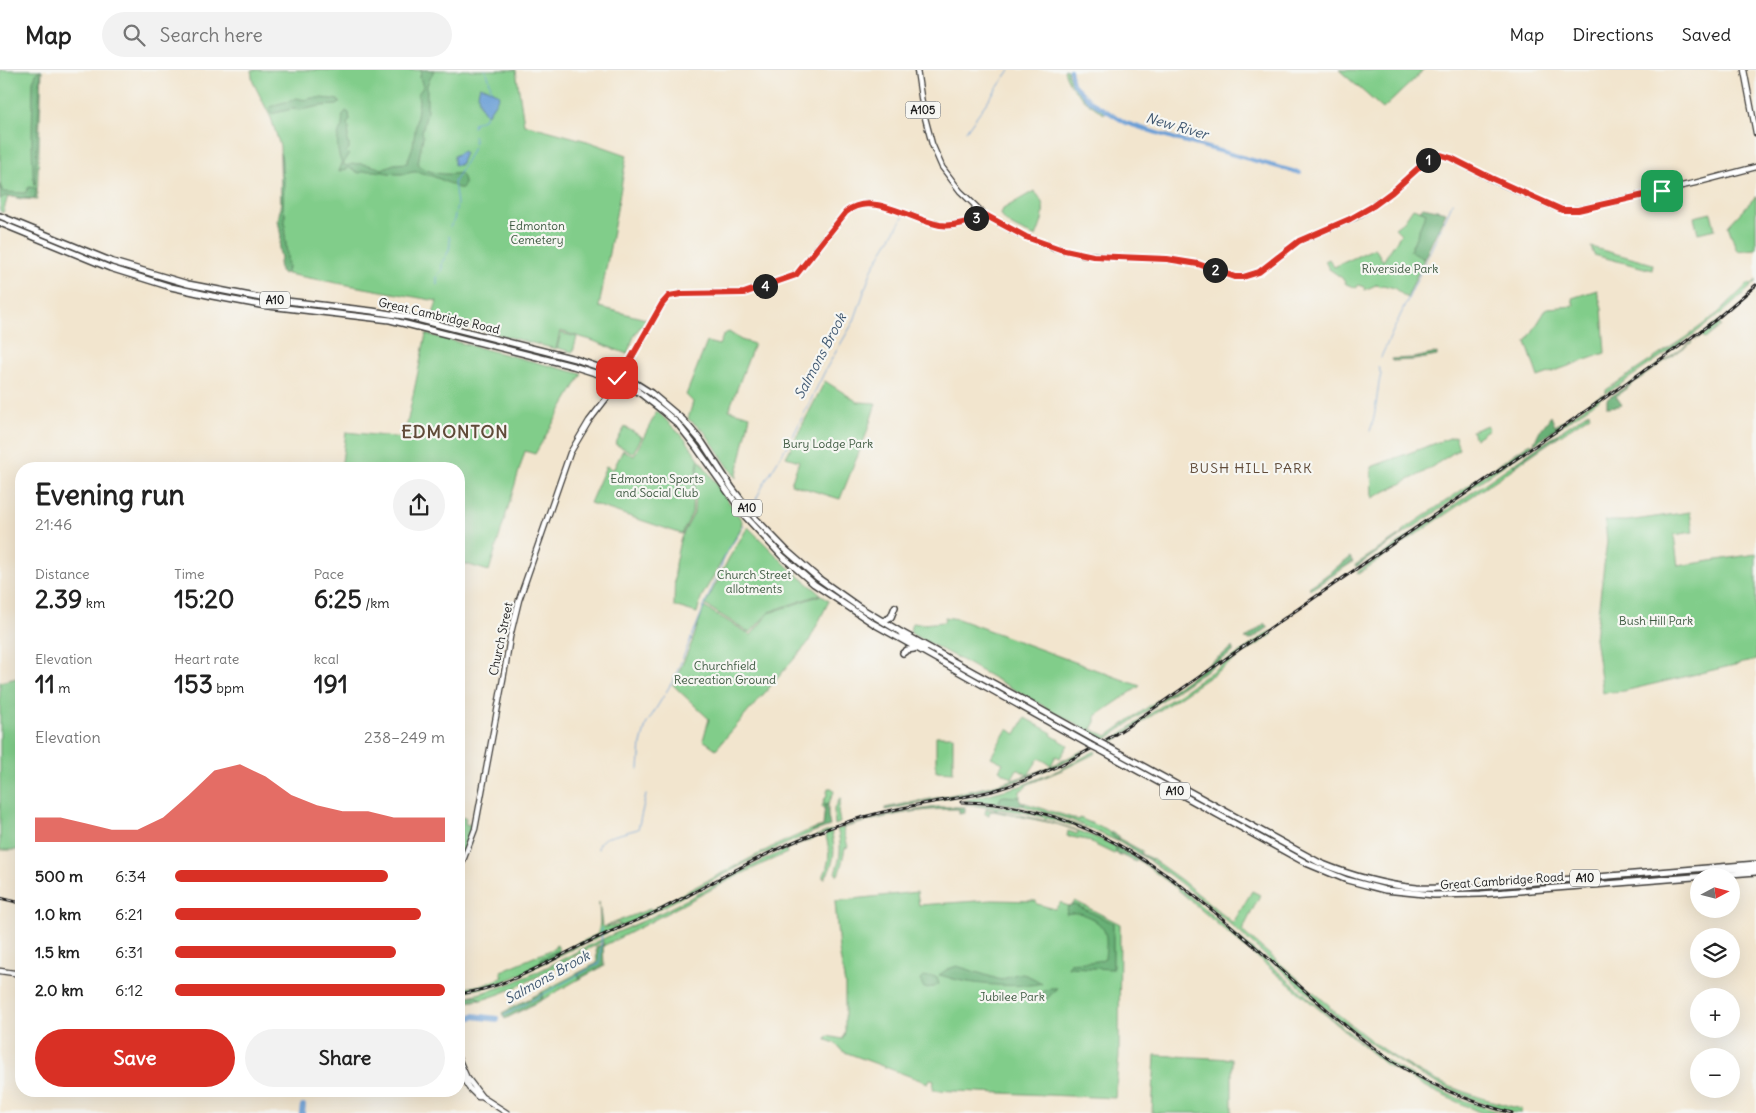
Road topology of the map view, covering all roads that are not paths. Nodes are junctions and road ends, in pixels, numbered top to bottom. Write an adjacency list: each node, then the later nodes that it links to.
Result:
1 (917, 70): 5 (main road, A105)
2 (1744, 70): 3 (main road)
3 (1756, 133)
4 (1755, 169): 6 (main road, A105)
5 (975, 206): 6 (main road, A105); 8 (main road)
6 (987, 215): 8 (main road, Church Street)
7 (0, 216): 10 (highway, Great Cambridge Road / A10)
8 (972, 220): 12 (main road, Church Street)
9 (0, 223): 11 (highway, Great Cambridge Road / A10)
10 (543, 351): 11 (highway); 12 (highway, Great Cambridge Road / A10)
11 (541, 358): 12 (highway, Great Cambridge Road / A10)
12 (620, 379): 13 (highway, A10); 17 (highway, A10); 23 (main road, Church Street)
13 (859, 607): 15 (highway, A10); 17 (highway)
14 (895, 607): 15 (highway)
15 (882, 621): 16 (highway, A10)
16 (899, 630): 20 (highway); 21 (highway, Great Cambridge Road / A10, bridge)
17 (904, 642): 18 (highway, A10)
18 (917, 649): 19 (highway); 20 (highway, A10)
19 (903, 653)
20 (937, 659): 22 (highway, Great Cambridge Road / A10, bridge)
21 (1233, 816): 22 (highway, A10); 25 (highway, Great Cambridge Road / A10)
22 (1248, 832): 26 (highway, Great Cambridge Road / A10)
23 (465, 855)
24 (1755, 868): 25 (highway, Great Cambridge Road / A10); 26 (highway, Great Cambridge Road / A10)
25 (1559, 880): 26 (highway, A10)
26 (1585, 885)
27 (0, 971): 28 (main road)
28 (15, 973)
29 (465, 1074): 31 (main road)
30 (465, 1082): 31 (main road)
31 (482, 1097): 32 (main road)
32 (507, 1113)

